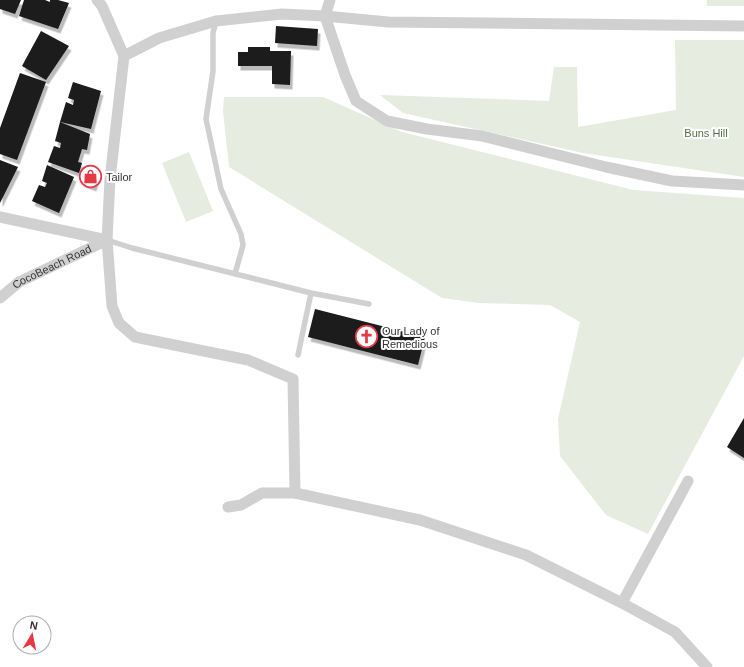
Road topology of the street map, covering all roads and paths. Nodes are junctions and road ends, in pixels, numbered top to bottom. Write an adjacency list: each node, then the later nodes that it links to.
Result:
1 (97, 0): 6 (street)
2 (330, 0): 3 (street)
3 (325, 16): 4 (street); 5 (street); 7 (street)
4 (216, 21): 6 (street); 10 (lane)
5 (744, 26)
6 (124, 56): 9 (street)
7 (744, 185)
8 (0, 217): 9 (street)
9 (107, 240): 10 (lane); 12 (street, CocoBeach Road); 16 (street)
10 (235, 274): 11 (lane)
11 (311, 293): 13 (lane); 14 (lane)
12 (0, 298)
13 (369, 304)
14 (298, 355)
15 (688, 481): 18 (street)
16 (295, 493): 17 (street); 18 (street)
17 (228, 507)
18 (622, 603): 19 (street)
19 (707, 667)

